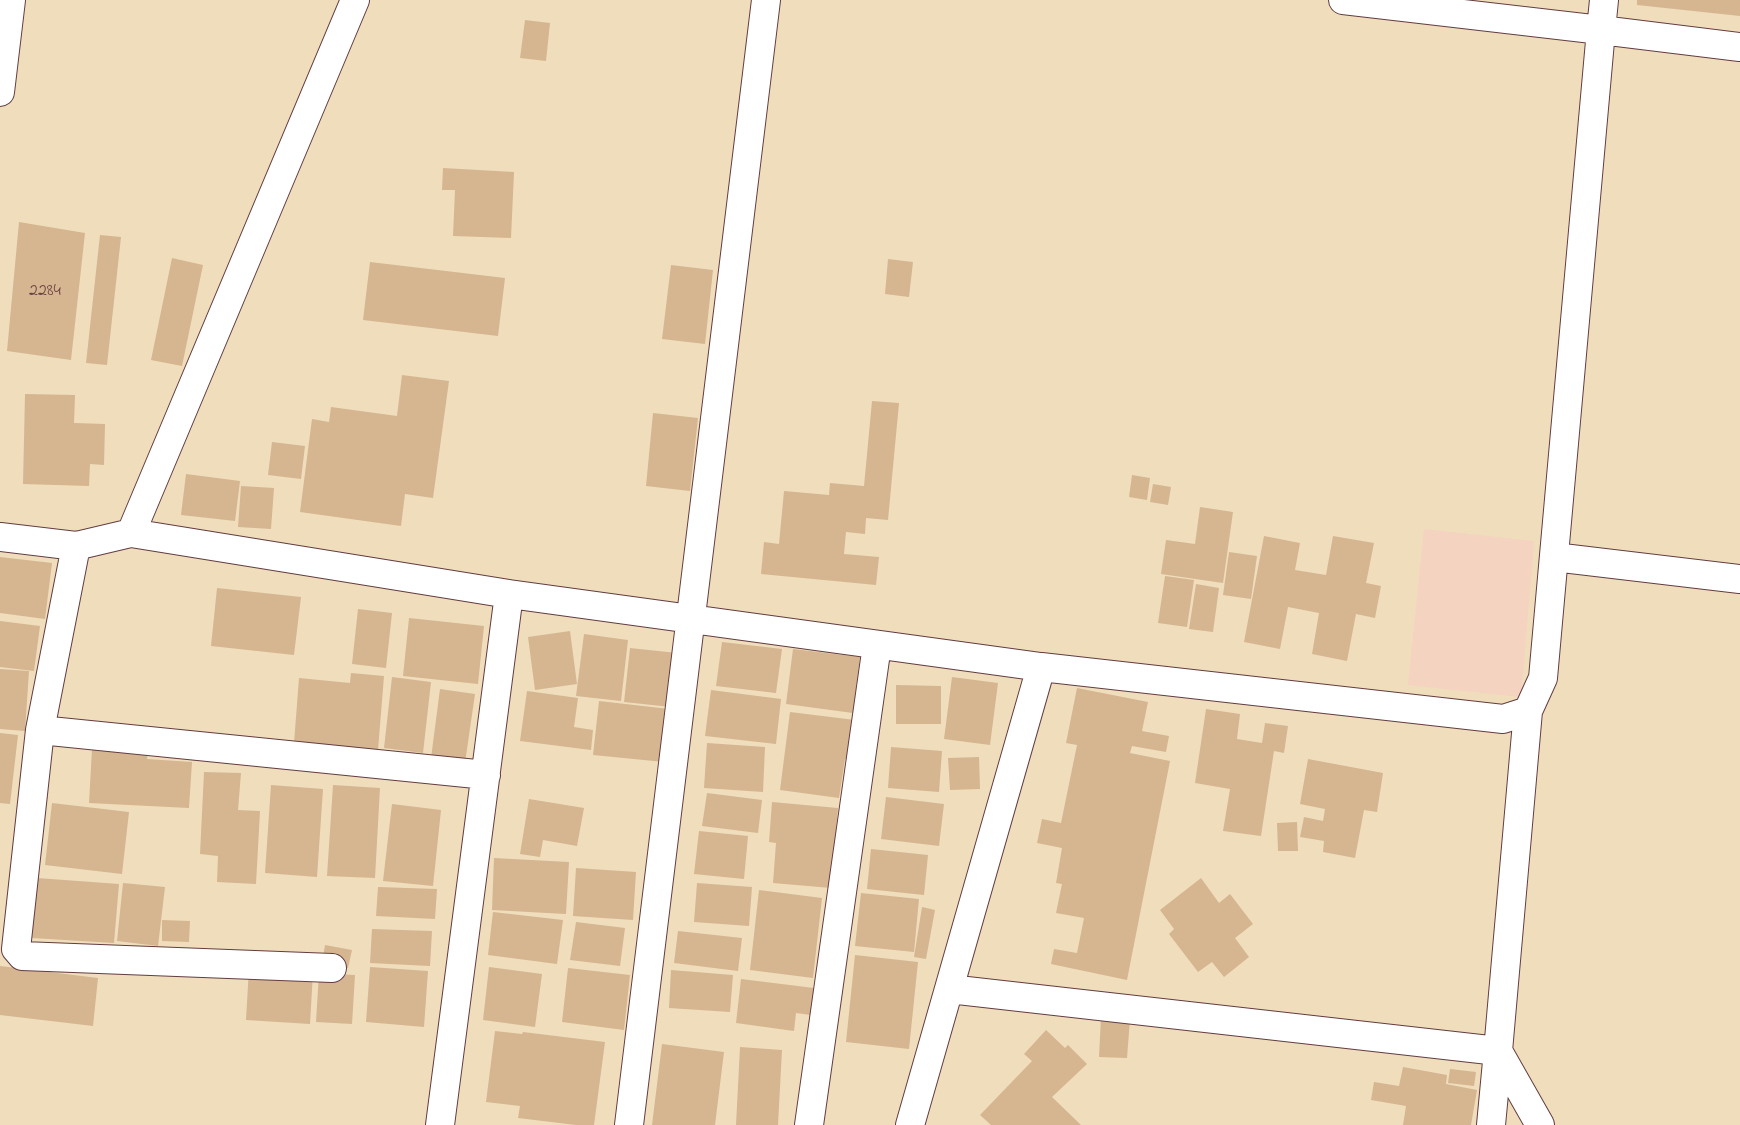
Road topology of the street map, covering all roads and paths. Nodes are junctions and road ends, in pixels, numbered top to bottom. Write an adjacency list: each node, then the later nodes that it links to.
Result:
1 (11, 0): 8 (street)
2 (355, 0): 9 (street)
3 (766, 0): 15 (street)
4 (1343, 0): 6 (street)
5 (1604, 0): 6 (street)
6 (1601, 30): 7 (street); 12 (street)
7 (1740, 47)
8 (0, 92)
9 (131, 533): 11 (street); 14 (street)
10 (0, 537): 11 (street)
11 (76, 546): 19 (street)
12 (1554, 557): 13 (street); 18 (street)
13 (1740, 579)
14 (509, 594): 15 (street); 20 (street)
15 (690, 619): 16 (street); 25 (street)
16 (877, 645): 17 (street); 26 (street)
17 (1041, 667): 18 (street); 22 (street)
18 (1528, 711): 23 (street)
19 (40, 730): 20 (street); 21 (street)
20 (486, 775): 24 (street)
21 (332, 968)
22 (949, 990): 23 (street); 27 (street)
23 (1498, 1050): 28 (street); 29 (street)
24 (440, 1125)
25 (629, 1125)
26 (809, 1125)
27 (910, 1125)
28 (1492, 1125)
29 (1540, 1125)

